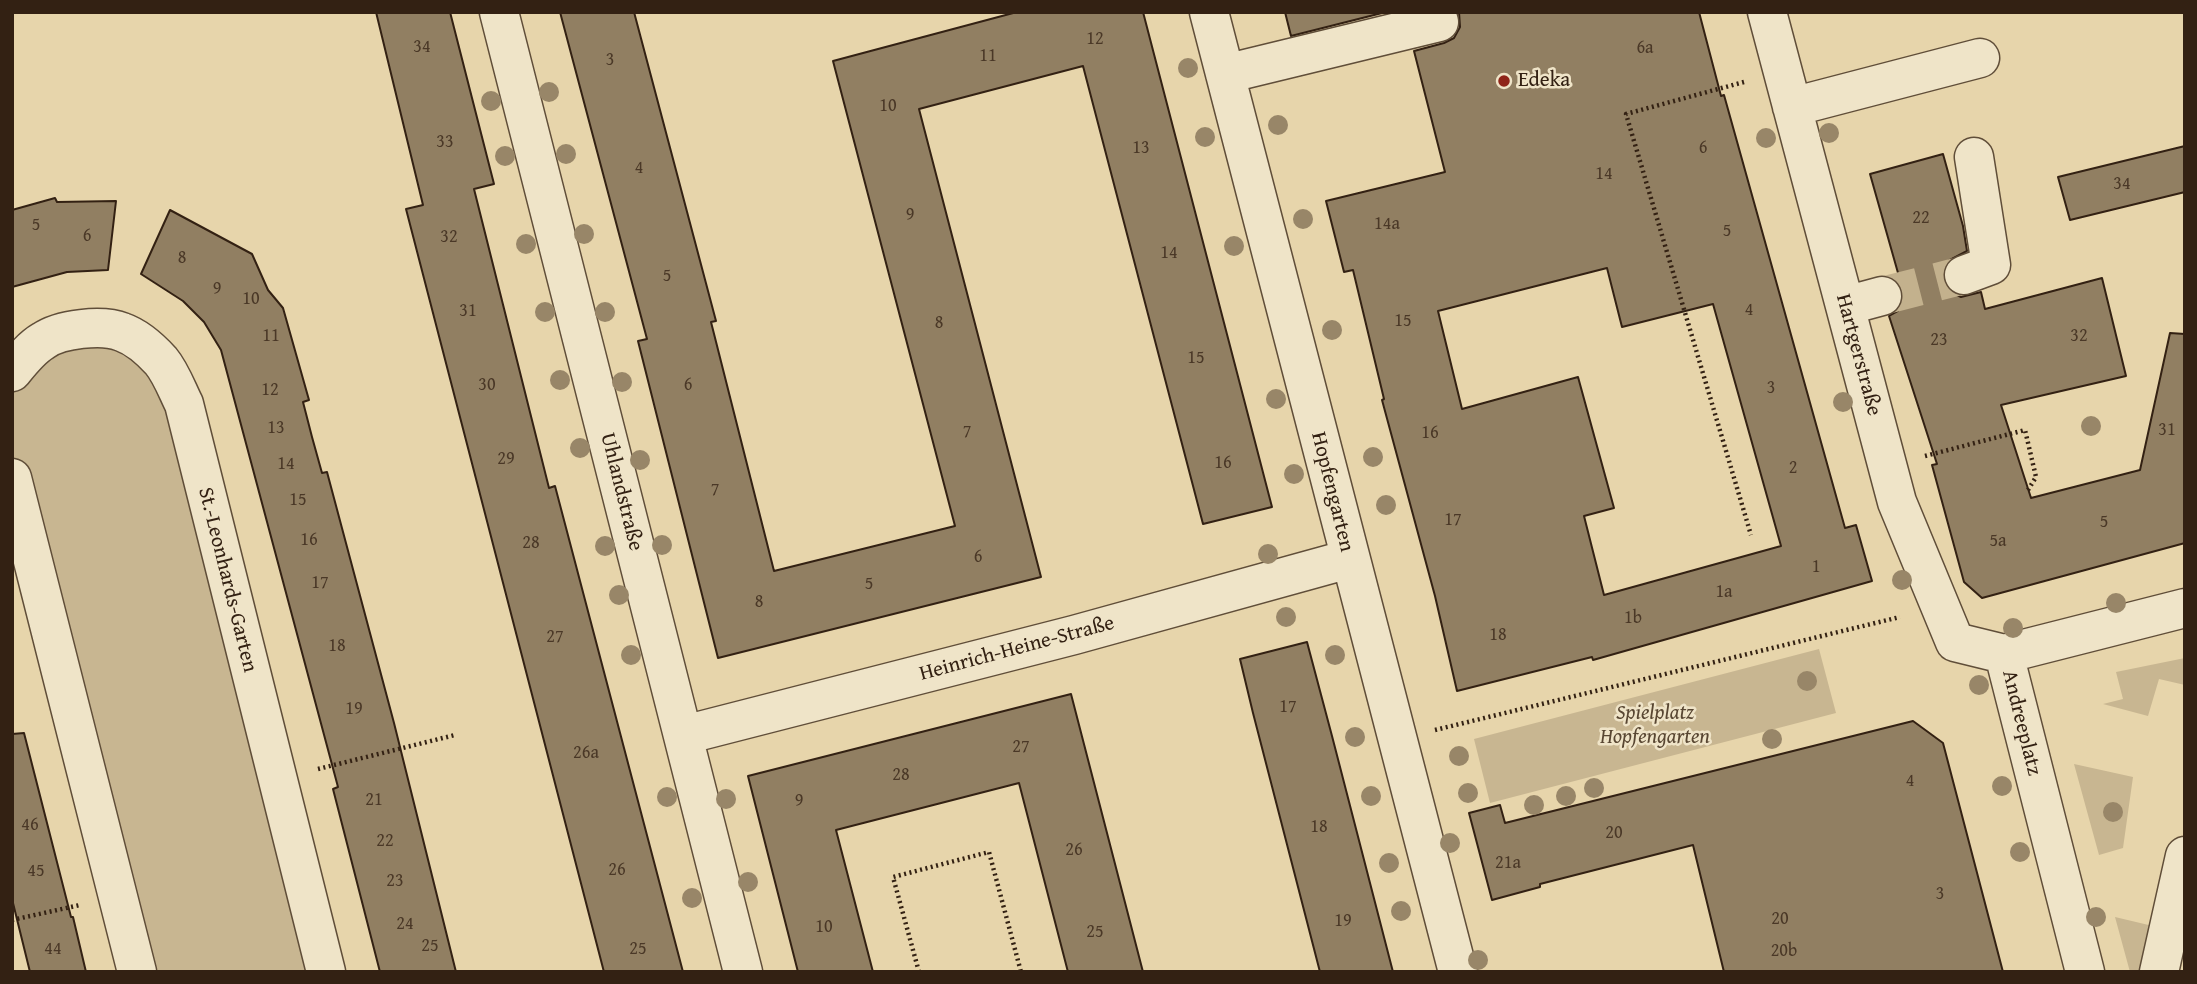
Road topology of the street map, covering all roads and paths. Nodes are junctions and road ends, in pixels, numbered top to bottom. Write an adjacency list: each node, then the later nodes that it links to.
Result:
1 (499, 12): 23 (street, Uhlandstraße)
2 (1209, 12): 6 (street, Hopfengarten)
3 (1436, 12): 6 (street)
4 (1767, 12): 7 (street, Hartgerstraße)
5 (1980, 58): 7 (street)
6 (1225, 74): 17 (street, Hopfengarten)
7 (1787, 90): 11 (street, Hartgerstraße); 16 (path)
8 (1974, 157): 9 (street)
9 (1964, 275)
10 (1882, 296): 11 (street)
11 (1845, 306): 20 (street, Hartgerstraße)
12 (12, 372): 24 (street, St.-Leonhards-Garten)
13 (1925, 456): 15 (path)
14 (12, 478): 26 (street)
15 (2028, 490)
16 (1751, 536)
17 (1349, 559): 23 (street, Heinrich-Heine-Straße); 33 (street, Hopfengarten)
18 (2185, 608): 20 (street, Andreeplatz)
19 (1904, 616): 21 (path)
20 (2004, 654): 34 (street, Andreeplatz)
21 (1428, 732)
22 (455, 735): 24 (path)
23 (684, 735): 30 (street, Uhlandstraße)
24 (276, 779): 29 (street, St.-Leonhards-Garten)
25 (2185, 856): 35 (street)
26 (118, 896): 27 (path); 28 (street)
27 (12, 920)
28 (137, 972)
29 (326, 972)
30 (743, 972)
31 (919, 972): 32 (path)
32 (1021, 972)
33 (1458, 972)
34 (2085, 972)
35 (2159, 972)

